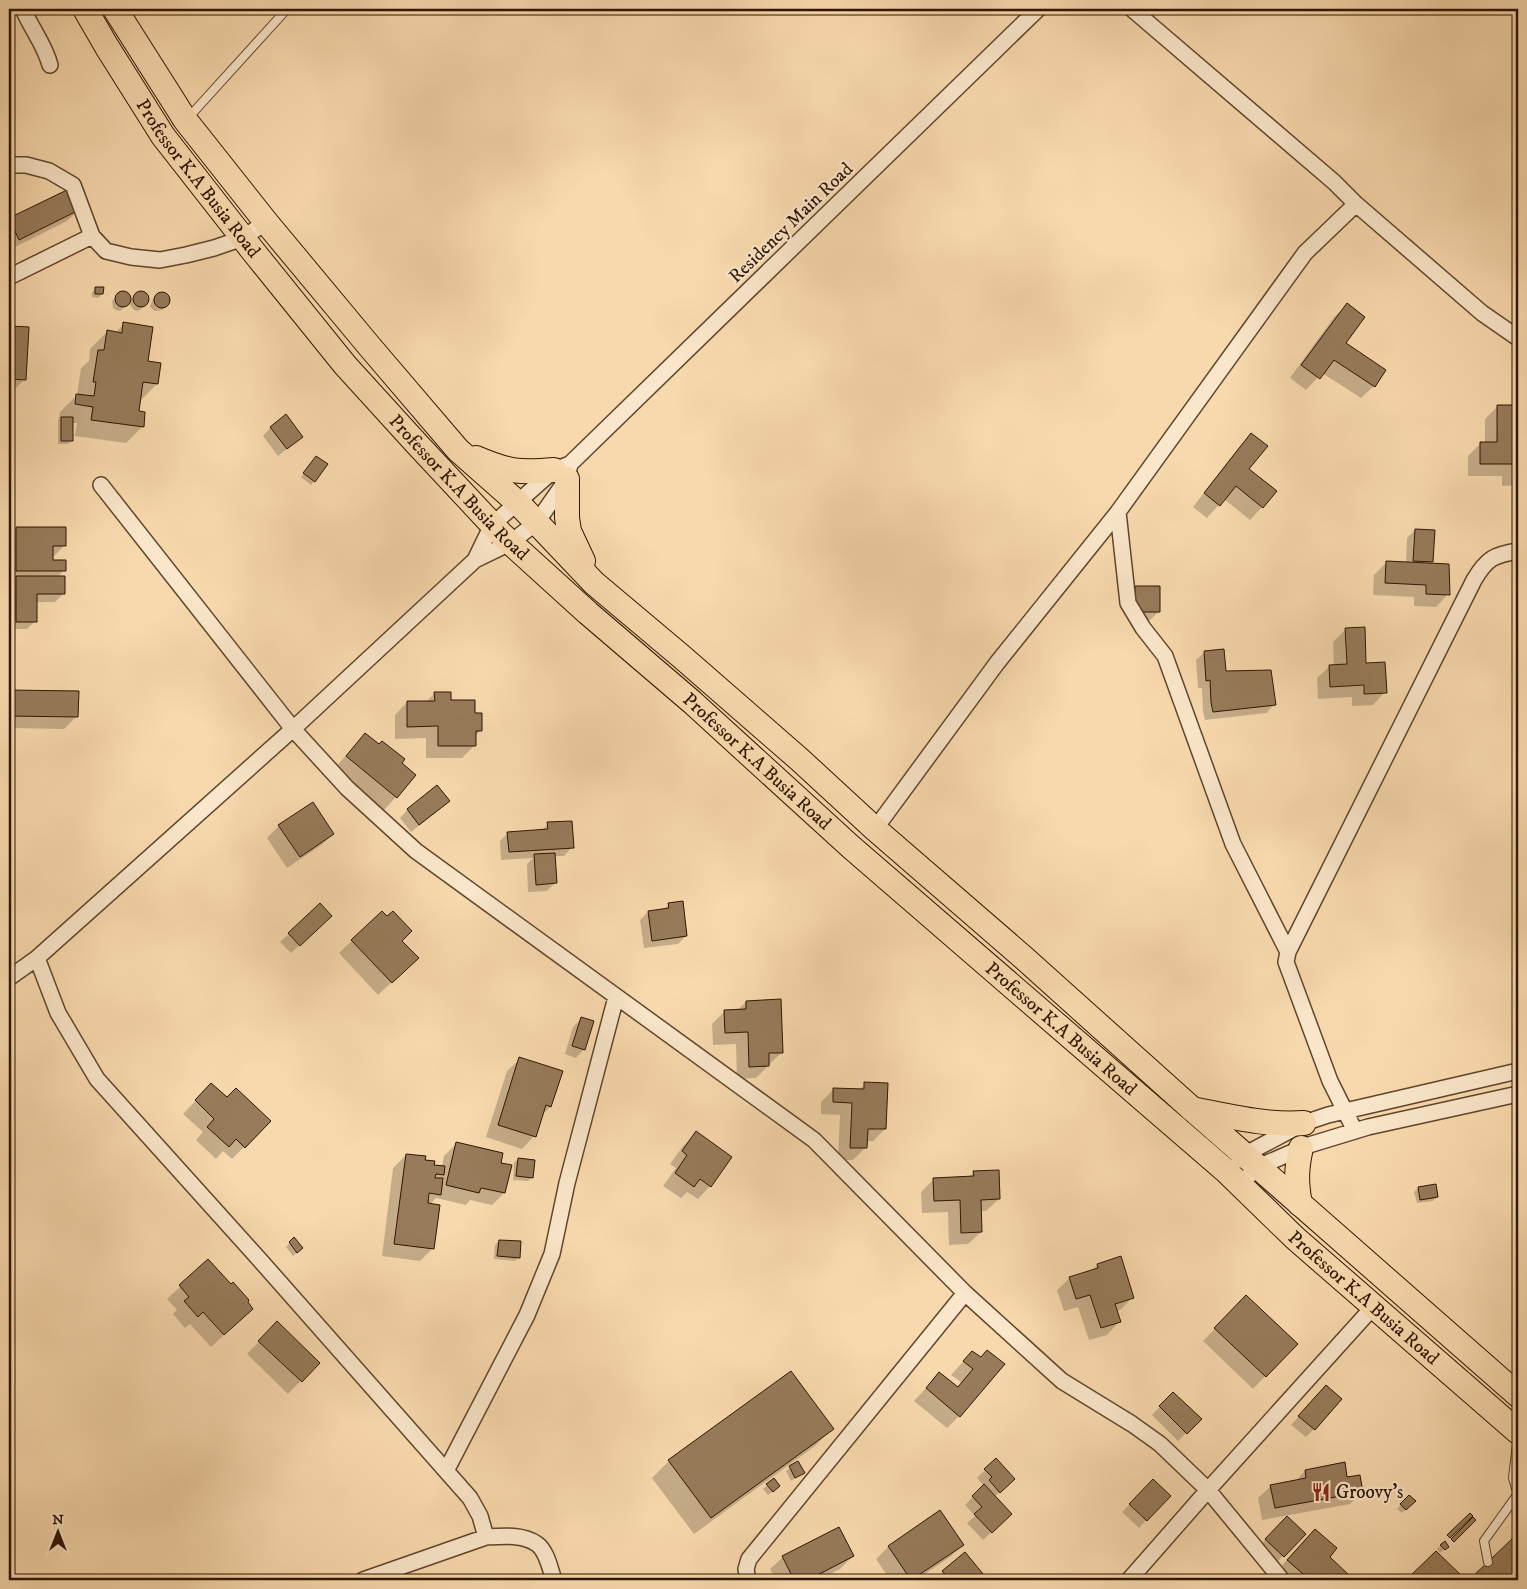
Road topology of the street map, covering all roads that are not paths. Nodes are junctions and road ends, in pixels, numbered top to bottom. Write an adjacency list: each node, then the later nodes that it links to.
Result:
1 (23, 9): 7 (street)
2 (85, 9): 12 (main road, Professor K.A Busia Road)
3 (116, 9): 8 (main road, Professor K.A Busia Road)
4 (287, 9): 8 (lane)
5 (1038, 9): 19 (street, Residency Main Road)
6 (1132, 9): 11 (street)
7 (50, 65)
8 (186, 121): 10 (main road, Professor K.A Busia Road)
9 (9, 165): 14 (street)
10 (239, 187): 12 (main road); 13 (main road, Professor K.A Busia Road)
11 (1356, 204): 17 (street); 22 (street)
12 (217, 205): 15 (main road, Professor K.A Busia Road)
13 (266, 222): 15 (street); 18 (main road, Professor K.A Busia Road)
14 (92, 236): 15 (street); 16 (street)
15 (243, 238): 24 (main road, Professor K.A Busia Road)
16 (9, 277)
17 (1518, 338)
18 (458, 450): 19 (main road); 21 (main road, Professor K.A Busia Road)
19 (564, 471): 21 (street); 23 (street); 28 (main road)
20 (101, 485): 29 (street)
21 (518, 503): 23 (main road, Professor K.A Busia Road); 24 (street)
22 (1118, 512): 30 (street); 31 (street)
23 (536, 522): 25 (street); 28 (main road, Professor K.A Busia Road)
24 (492, 525): 25 (main road, Professor K.A Busia Road); 27 (street)
25 (510, 542): 27 (street); 43 (main road, Professor K.A Busia Road)
26 (1518, 552): 31 (street)
27 (475, 560): 29 (street)
28 (594, 582): 30 (main road, Professor K.A Busia Road)
29 (293, 728): 32 (street); 34 (street)
30 (875, 828): 37 (main road, Professor K.A Busia Road)
31 (1288, 952): 38 (street)
32 (37, 958): 33 (street); 49 (street)
33 (9, 978)
34 (616, 997): 45 (street); 49 (street)
35 (1518, 1071): 38 (street)
36 (1518, 1094): 40 (street)
37 (1191, 1108): 39 (main road); 42 (main road, Professor K.A Busia Road)
38 (1345, 1111): 39 (street); 40 (street)
39 (1304, 1123): 42 (street)
40 (1355, 1131): 41 (street)
41 (1301, 1148): 42 (street); 44 (main road)
42 (1251, 1161): 43 (street); 44 (main road, Professor K.A Busia Road)
43 (1233, 1178): 46 (main road, Professor K.A Busia Road)
44 (1300, 1204): 47 (main road, Professor K.A Busia Road)
45 (965, 1293): 50 (street); 56 (street)
46 (1374, 1306): 48 (main road, Professor K.A Busia Road); 50 (street)
47 (1518, 1395)
48 (1518, 1434): 51 (lane)
49 (446, 1471): 52 (street)
50 (1208, 1490): 57 (street); 58 (street)
51 (1518, 1495): 53 (lane)
52 (486, 1538): 54 (street); 55 (street)
53 (1488, 1562)
54 (363, 1580)
55 (554, 1580)
56 (748, 1580)
57 (1129, 1580)
58 (1282, 1580)

